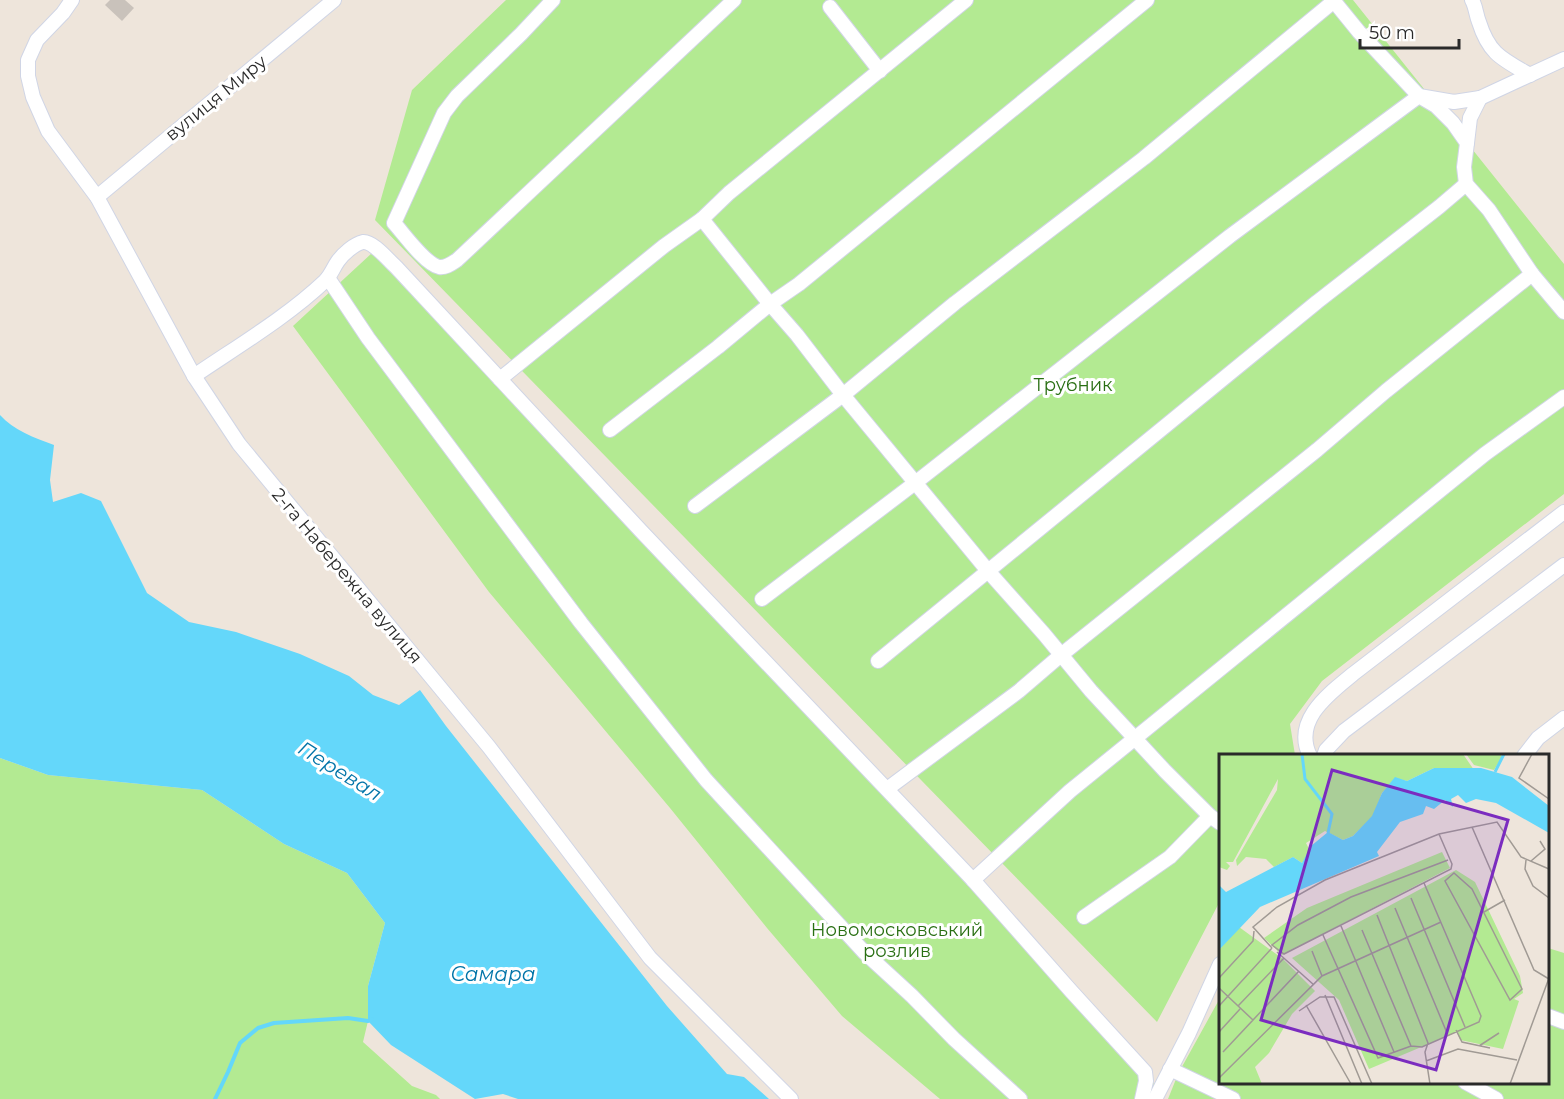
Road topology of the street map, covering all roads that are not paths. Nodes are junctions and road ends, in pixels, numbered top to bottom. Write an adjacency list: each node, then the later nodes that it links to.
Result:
1 (72, 0): 17 (street, 2-га Набережна вулиця)
2 (334, 0): 17 (street, вулиця Миру)
3 (553, 0): 4 (street)
4 (734, 0)
5 (966, 0): 11 (street)
6 (1147, 0): 21 (street)
7 (1334, 0): 13 (street); 25 (street)
8 (1472, 0): 12 (street)
9 (830, 7): 11 (street)
10 (1564, 59): 12 (street)
11 (880, 71): 18 (street)
12 (1530, 75): 14 (street)
13 (1419, 96): 14 (street); 15 (street); 28 (street)
14 (1480, 98): 15 (street)
15 (1467, 143): 16 (street)
16 (1466, 183): 19 (street); 32 (street)
17 (97, 197): 23 (street, 2-га Набережна вулиця)
18 (702, 219): 21 (street); 24 (street)
19 (1532, 274): 22 (street); 34 (street)
20 (328, 278): 23 (street); 24 (street); 51 (street)
21 (770, 304): 25 (street); 27 (street)
22 (1564, 312)
23 (194, 376): 50 (street, 2-га Набережна вулиця)
24 (500, 379): 41 (street)
25 (843, 395): 28 (street); 29 (street)
26 (1564, 397): 37 (street)
27 (610, 430)
28 (915, 483): 32 (street); 33 (street)
29 (695, 506)
30 (1564, 512): 38 (street)
31 (1564, 565): 39 (street)
32 (988, 571): 34 (street); 35 (street)
33 (762, 599)
34 (1061, 655): 37 (street); 41 (street)
35 (878, 661)
36 (1564, 718): 40 (street)
37 (1135, 738): 42 (street); 43 (street)
38 (1309, 754)
39 (1325, 754)
40 (1526, 754)
41 (887, 789): 43 (street)
42 (1215, 820): 44 (street)
43 (973, 880): 52 (street)
44 (1084, 917)
45 (1219, 968): 48 (street)
46 (1549, 1016): 47 (street)
47 (1564, 1022)
48 (1170, 1069): 53 (street); 54 (street)
49 (1467, 1084): 55 (street)
50 (791, 1099)
51 (1020, 1099)
52 (1142, 1099)
53 (1155, 1099)
54 (1233, 1099)
55 (1496, 1099)

